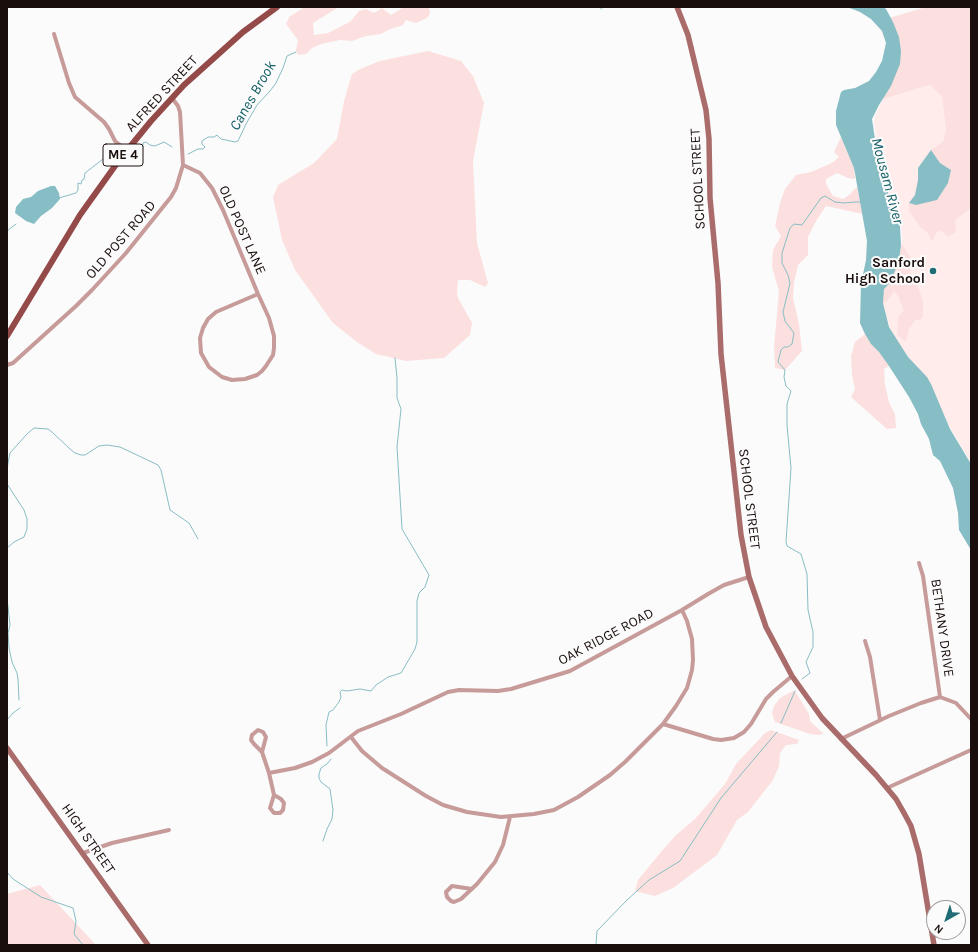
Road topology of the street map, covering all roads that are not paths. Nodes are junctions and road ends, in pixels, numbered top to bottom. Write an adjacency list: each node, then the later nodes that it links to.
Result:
1 (277, 7): 4 (main road, ALFRED STREET / ME 4)
2 (677, 7): 11 (street, SCHOOL STREET)
3 (54, 34): 5 (street)
4 (172, 98): 5 (main road, ALFRED STREET / ME 4); 6 (street, OLD POST ROAD)
5 (126, 151): 8 (main road, ALFRED STREET / ME 4)
6 (183, 165): 7 (street, OLD POST LANE); 9 (street, OLD POST ROAD)
7 (258, 294): 7 (street, OLD POST LANE)
8 (7, 336)
9 (7, 365)
10 (919, 563): 15 (street, BETHANY DRIVE)
11 (749, 577): 12 (street, OAK RIDGE ROAD); 14 (street, SCHOOL STREET)
12 (682, 610): 18 (street); 19 (street, OAK RIDGE ROAD)
13 (865, 641): 17 (street)
14 (792, 676): 18 (street); 20 (street, SCHOOL STREET)
15 (940, 697): 16 (street); 17 (street)
16 (971, 719)
17 (880, 720): 20 (street)
18 (663, 724): 27 (street)
19 (351, 737): 24 (street, OAK RIDGE ROAD); 27 (street)
20 (841, 739): 25 (street, SCHOOL STREET)
21 (7, 748): 29 (street, HIGH STREET)
22 (971, 750): 25 (street)
23 (262, 752): 23 (street); 24 (street)
24 (269, 773): 26 (street)
25 (887, 788): 32 (street, SCHOOL STREET)
26 (274, 795): 26 (street)
27 (510, 817): 30 (street)
28 (169, 830): 29 (street)
29 (83, 853): 31 (street, HIGH STREET)
30 (472, 889): 30 (street)
31 (148, 945)
32 (934, 945)

